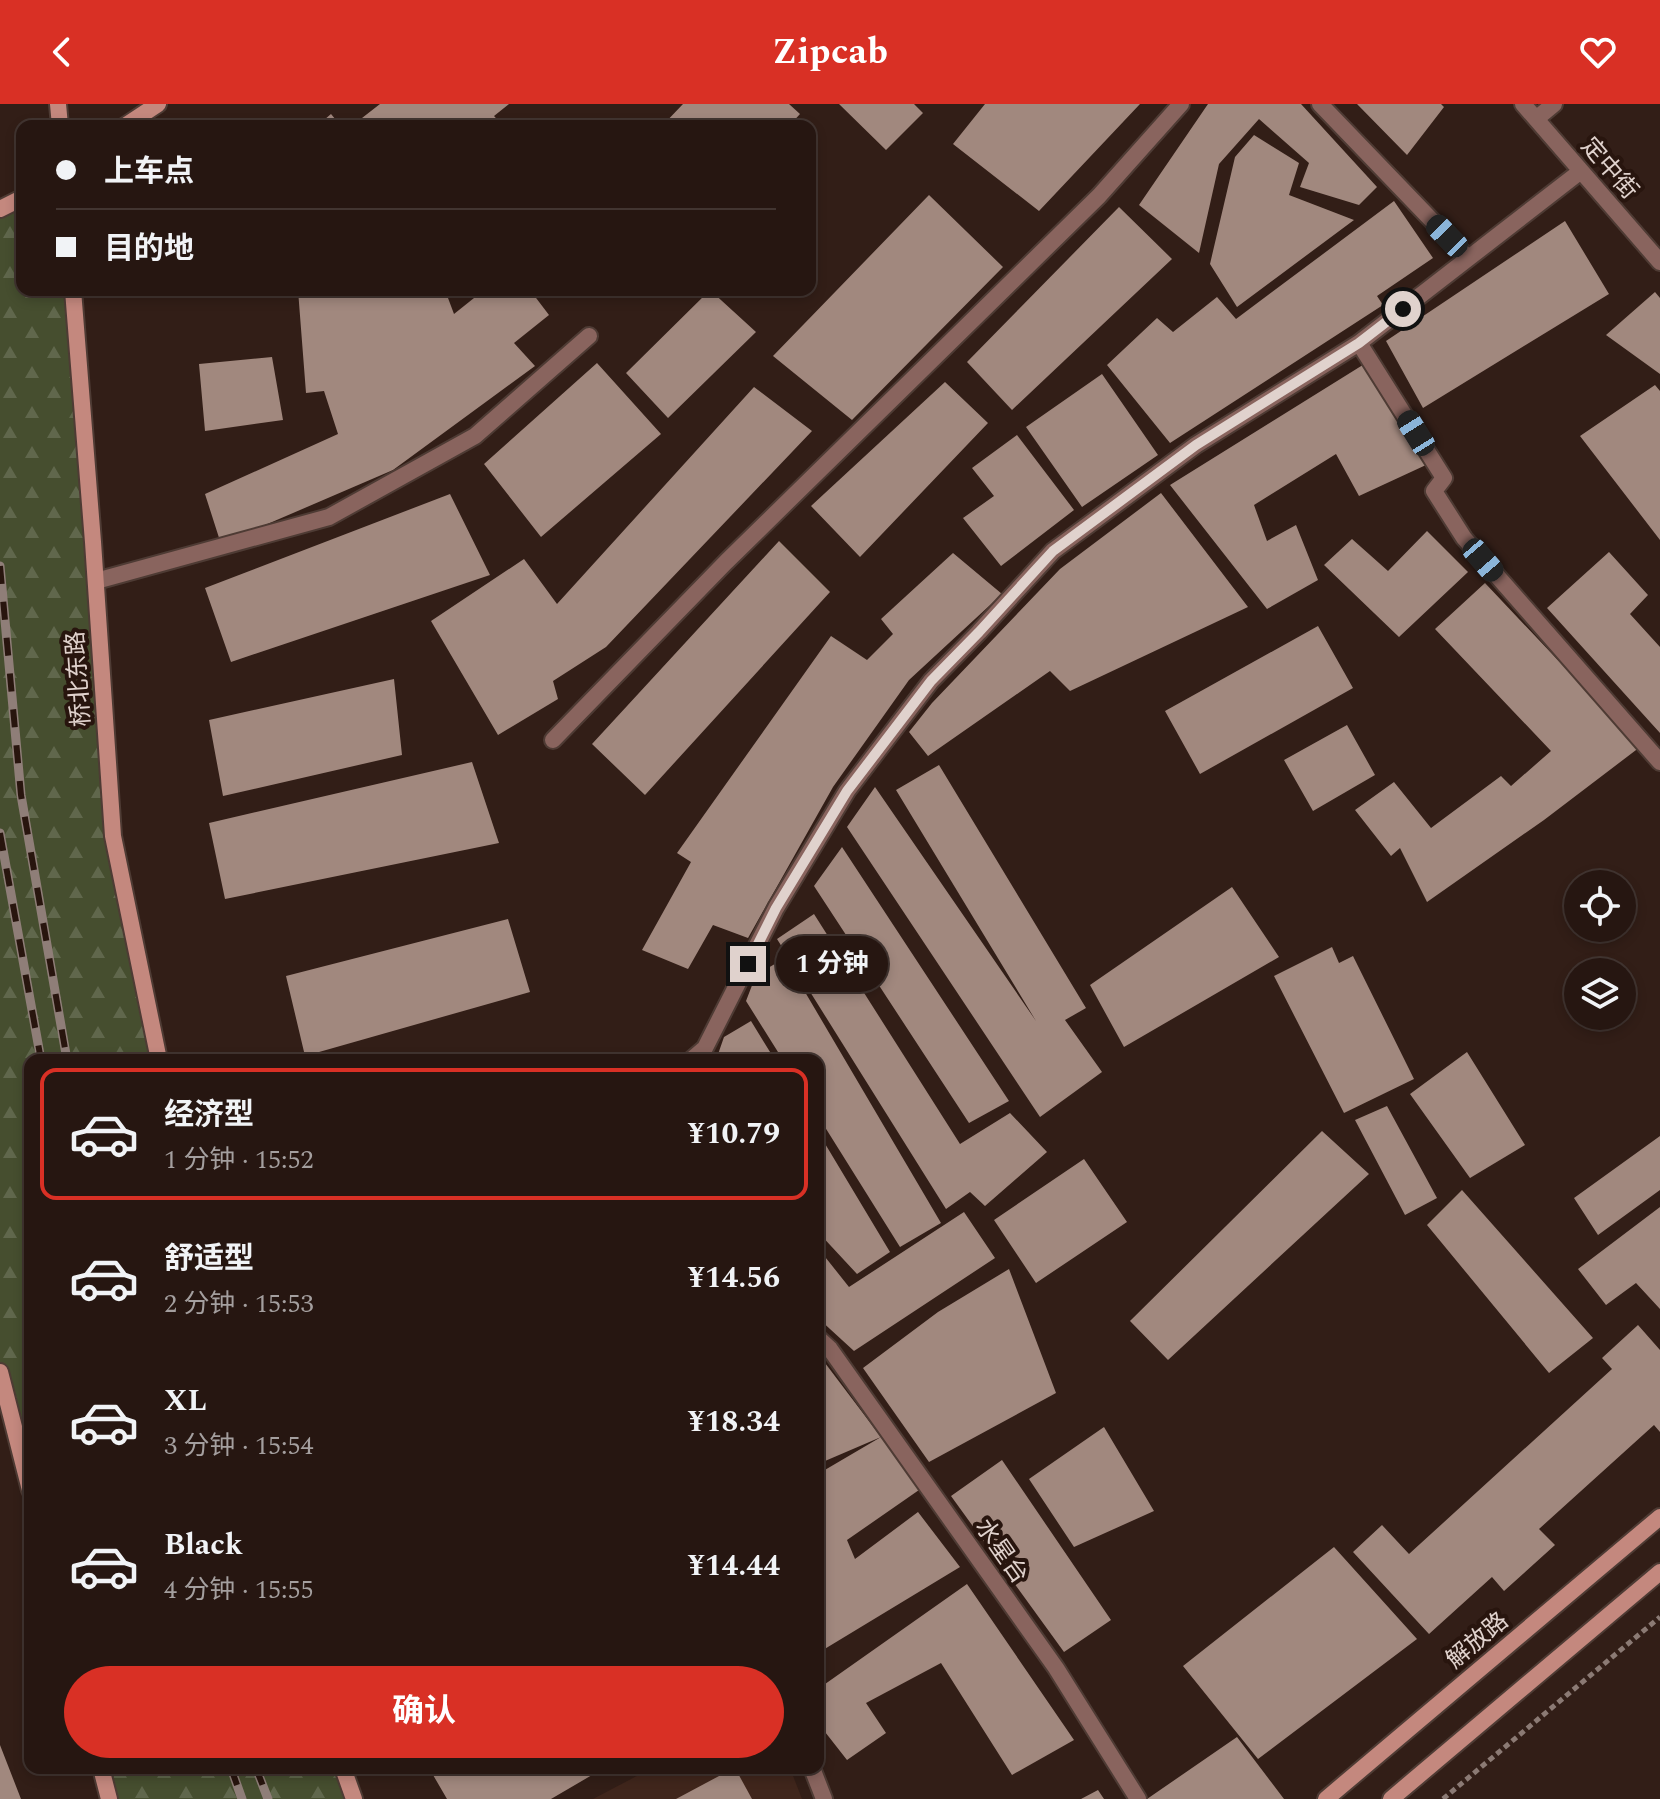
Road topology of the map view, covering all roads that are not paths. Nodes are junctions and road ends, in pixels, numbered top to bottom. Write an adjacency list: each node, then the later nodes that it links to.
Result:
1 (158, 104): 7 (street)
2 (1181, 104): 15 (street)
3 (1320, 104): 9 (street)
4 (1523, 104): 6 (street, 定中街)
5 (1554, 104): 6 (street)
6 (1536, 119): 8 (street, 定中街)
7 (134, 120)
8 (1581, 171): 9 (street); 10 (street, 定中街)
9 (1468, 258): 13 (street)
10 (1660, 262)
11 (73, 296): 14 (street, 桥北东路)
12 (589, 336): 14 (street)
13 (1359, 343): 16 (street); 18 (street)
14 (96, 581): 17 (street, 桥北东路)
15 (553, 740)
16 (1660, 762)
17 (158, 1054)
18 (698, 1054)
19 (824, 1344): 30 (street, 水星台)
20 (0, 1372): 21 (street)
21 (24, 1466)
22 (1660, 1517): 31 (street, 解放路)
23 (1660, 1572): 32 (street)
24 (103, 1774): 27 (street)
25 (345, 1774): 28 (street)
26 (814, 1774): 29 (street)
27 (109, 1799)
28 (354, 1799)
29 (824, 1799)
30 (1138, 1799)
31 (1326, 1799)
32 (1391, 1799)

